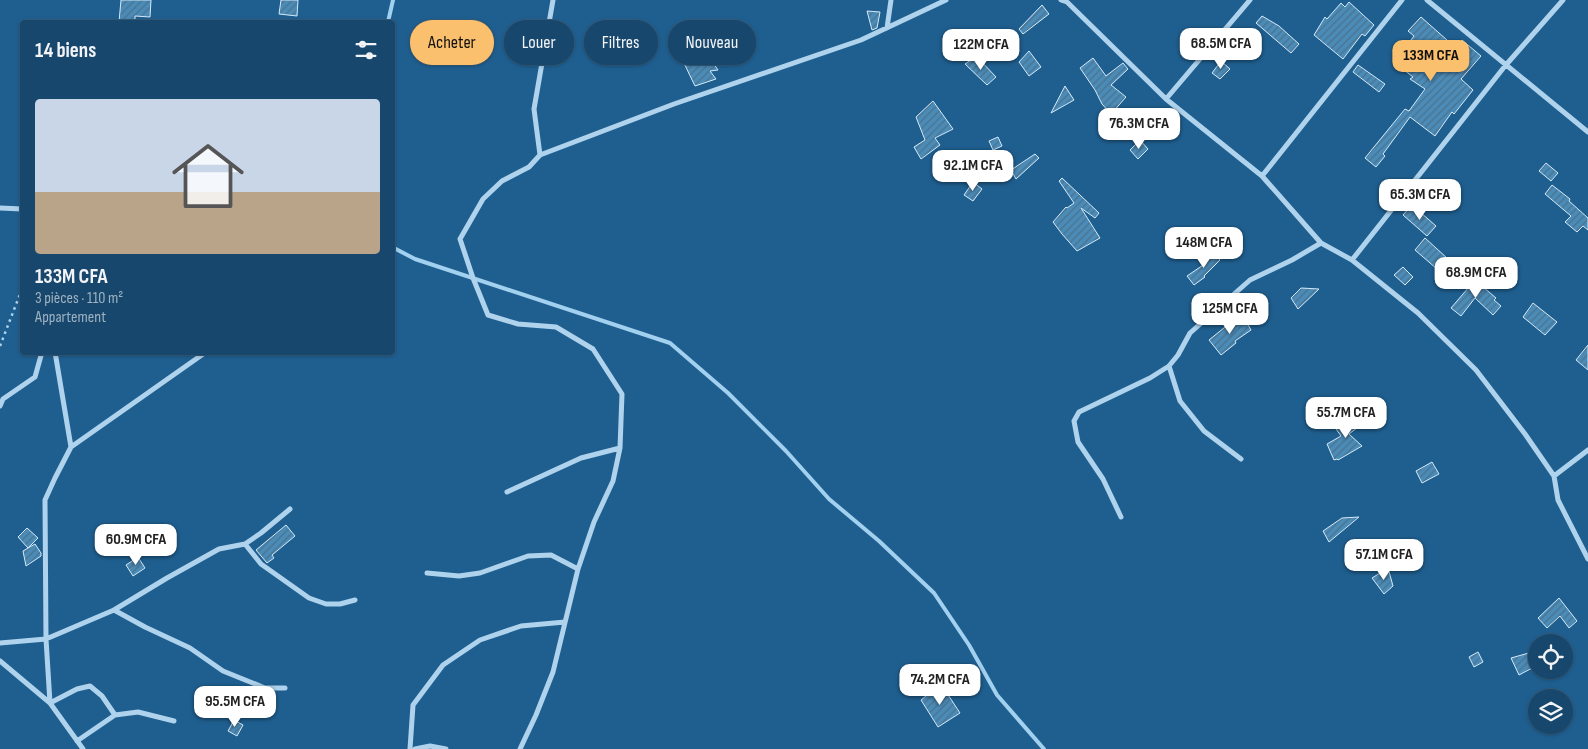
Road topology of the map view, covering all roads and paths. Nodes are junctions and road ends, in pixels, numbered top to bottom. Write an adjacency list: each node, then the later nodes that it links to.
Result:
1 (553, 0): 13 (street)
2 (891, 0): 9 (street)
3 (946, 0): 9 (street)
4 (1061, 0): 11 (street)
5 (1250, 0): 11 (street)
6 (1402, 0): 14 (street)
7 (1426, 0): 10 (street)
8 (1563, 0): 10 (street)
9 (887, 28): 13 (street)
10 (1505, 66): 12 (street); 18 (street)
11 (1166, 99): 14 (street)
12 (1588, 132)
13 (540, 155): 27 (street)
14 (1262, 176): 17 (street)
15 (0, 208): 16 (street)
16 (20, 210)
17 (1321, 243): 18 (street); 24 (street)
18 (1352, 260): 30 (street)
19 (20, 294): 20 (path)
20 (0, 346)
21 (41, 355): 25 (street)
22 (56, 355): 26 (street)
23 (202, 355): 26 (street)
24 (1169, 366): 29 (street); 33 (street)
25 (0, 406)
26 (71, 448): 41 (street)
27 (620, 448): 31 (street); 36 (street)
28 (1588, 450): 30 (street)
29 (1241, 459)
30 (1554, 476): 35 (street)
31 (506, 492)
32 (290, 509): 34 (street)
33 (1121, 517)
34 (245, 544): 38 (street); 39 (street)
35 (1588, 559)
36 (578, 569): 37 (street); 40 (street)
37 (427, 573)
38 (354, 600)
39 (114, 610): 41 (street); 44 (street)
40 (565, 622): 50 (street); 53 (street)
41 (46, 639): 42 (street); 45 (street)
42 (0, 643)
43 (0, 661): 45 (street)
44 (285, 688)
45 (50, 703): 46 (street); 48 (street)
46 (115, 714): 47 (street); 48 (street)
47 (174, 721)
48 (77, 741): 49 (street)
49 (83, 749)
50 (410, 749)
51 (416, 749): 52 (street)
52 (446, 749)
53 (520, 749)

